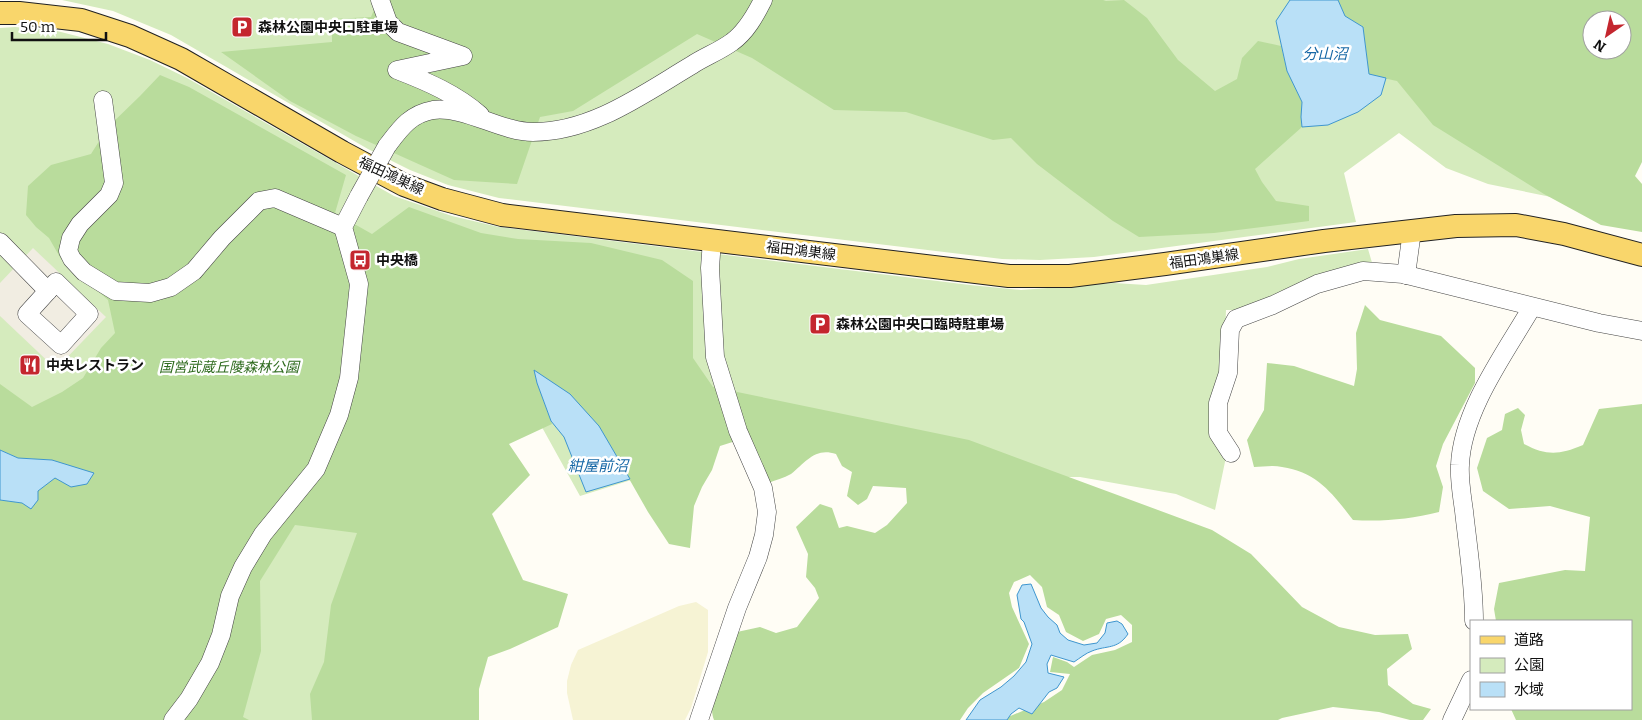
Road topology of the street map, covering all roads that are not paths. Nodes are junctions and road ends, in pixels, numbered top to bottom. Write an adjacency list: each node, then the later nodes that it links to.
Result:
1 (380, 0): 5 (street)
2 (763, 0): 5 (street)
3 (0, 13): 8 (main road, 福田鴻巣線)
4 (103, 100): 12 (street)
5 (486, 120): 6 (street, bridge)
6 (343, 227): 12 (street); 20 (street)
7 (1412, 231): 8 (main road, 福田鴻巣線); 10 (main road, 福田鴻巣線); 11 (street)
8 (712, 240): 21 (street)
9 (0, 242): 13 (street)
10 (1642, 255)
11 (1406, 275): 15 (street); 17 (street)
12 (91, 276): 14 (street)
13 (48, 291): 14 (street); 14 (street)
14 (69, 295)
15 (1532, 307): 16 (street); 18 (street)
16 (1642, 331)
17 (1231, 453)
18 (1474, 620)
19 (1470, 682): 22 (street)
20 (173, 720)
21 (699, 720)
22 (1452, 720)

